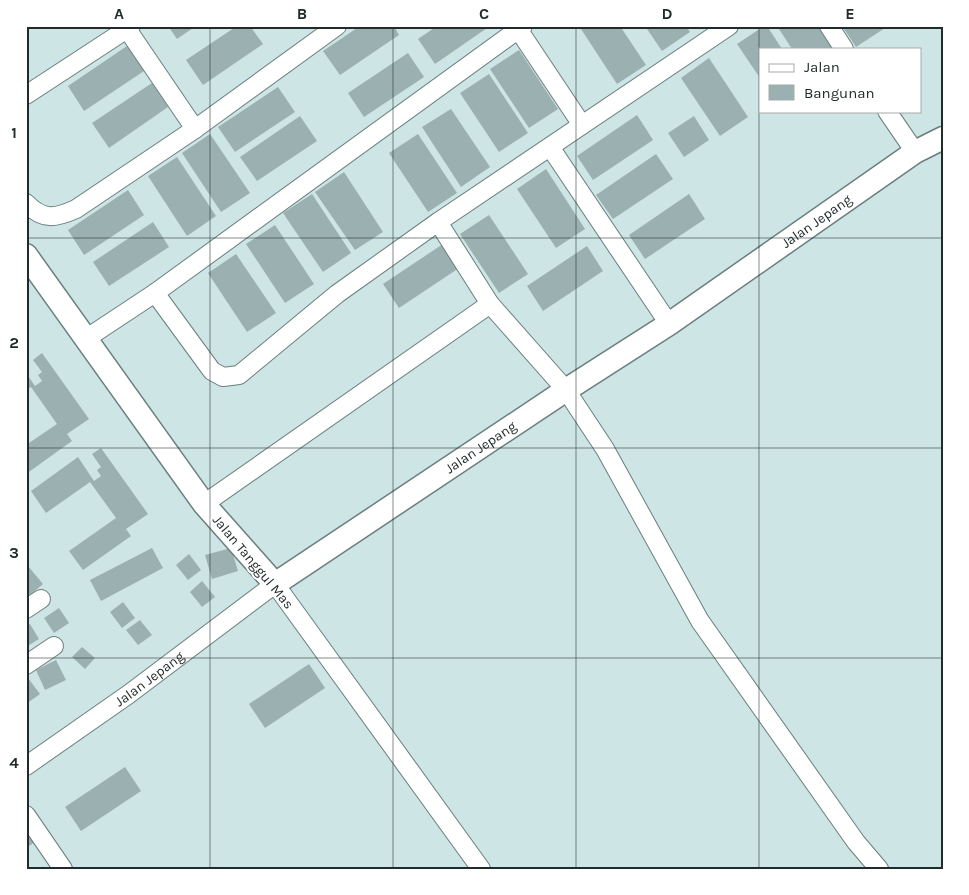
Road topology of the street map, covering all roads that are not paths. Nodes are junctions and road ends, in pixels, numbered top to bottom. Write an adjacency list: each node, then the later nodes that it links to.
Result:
1 (337, 26): 10 (street)
2 (729, 26): 9 (street)
3 (829, 26): 6 (street)
4 (519, 27): 9 (street); 17 (street)
5 (129, 28): 7 (street); 10 (street)
6 (843, 48)
7 (26, 95)
8 (888, 112): 13 (street)
9 (582, 125): 12 (street)
10 (195, 129): 14 (street)
11 (943, 138): 13 (street, Jalan Jepang)
12 (550, 147): 15 (street); 19 (street)
13 (915, 152): 19 (street, Jalan Jepang)
14 (26, 202)
15 (438, 222): 17 (street); 18 (street)
16 (26, 255): 20 (street, Jalan Tanggul Mas)
17 (155, 293): 20 (street)
18 (490, 304): 21 (street); 22 (street)
19 (669, 324): 21 (street, Jalan Jepang)
20 (87, 338): 22 (street, Jalan Tanggul Mas)
21 (566, 390): 23 (street, Jalan Jepang); 32 (street)
22 (204, 504): 23 (street, Jalan Tanggul Mas)
23 (275, 584): 28 (street, Jalan Jepang); 31 (street, Jalan Tanggul Mas)
24 (41, 599): 25 (street)
25 (26, 609)
26 (54, 646): 27 (street)
27 (26, 665)
28 (26, 766)
29 (26, 815): 30 (street)
30 (64, 869)
31 (481, 869)
32 (879, 869)

